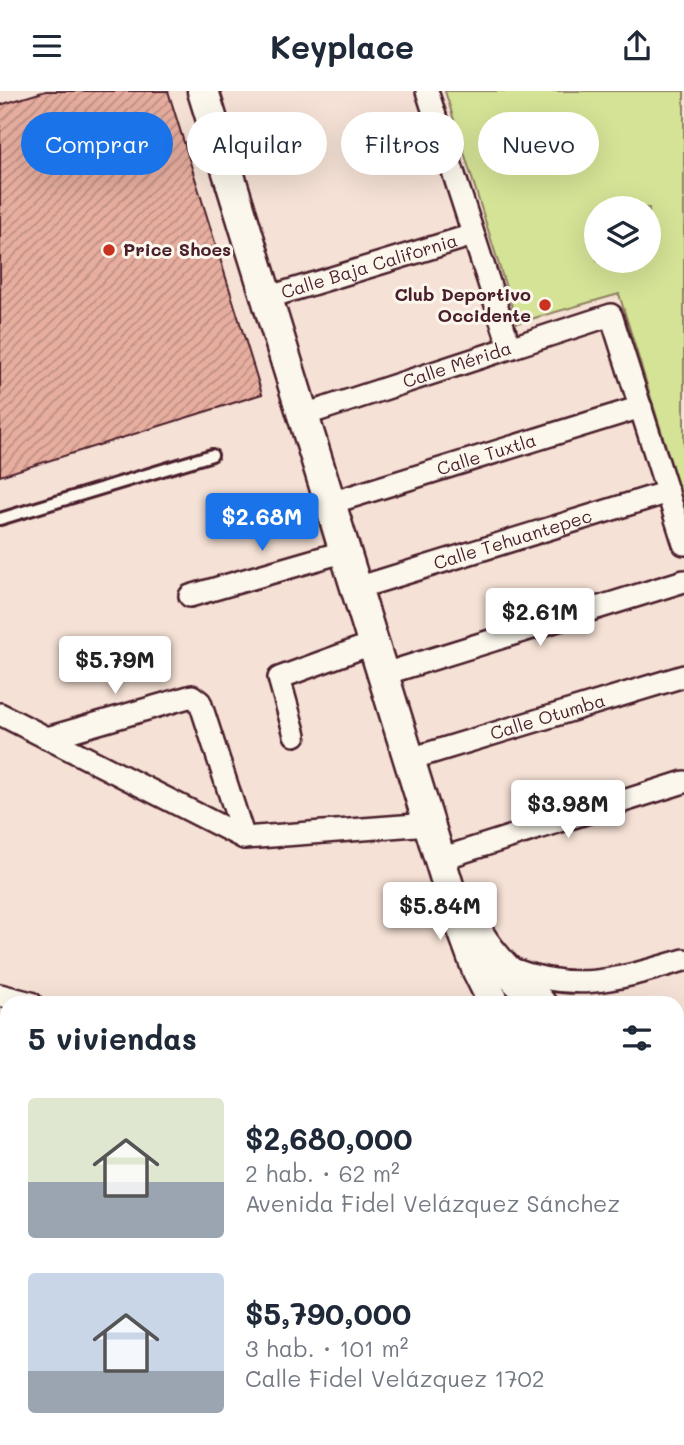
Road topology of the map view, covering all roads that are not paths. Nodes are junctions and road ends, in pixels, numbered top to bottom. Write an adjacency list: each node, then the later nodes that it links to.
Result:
1 (202, 91): 4 (main road)
2 (427, 91): 3 (street)
3 (473, 236): 4 (street, Calle Baja California); 5 (street)
4 (267, 298): 7 (main road)
5 (510, 348): 6 (street, Calle Mérida); 7 (street, Calle Mérida)
6 (641, 407): 9 (street); 10 (street, Calle Tuxtla)
7 (303, 415): 10 (main road)
8 (212, 455): 11 (lane)
9 (668, 492): 12 (street); 15 (street, Calle Tehuantepec)
10 (331, 503): 13 (main road)
11 (0, 519)
12 (684, 544)
13 (346, 551): 15 (main road); 16 (street)
14 (684, 581): 18 (street)
15 (357, 587): 17 (main road)
16 (190, 596)
17 (374, 643): 18 (main road); 21 (street)
18 (384, 674): 23 (main road)
19 (684, 676): 23 (street, Calle Otumba)
20 (0, 714): 22 (street)
21 (295, 735)
22 (47, 738): 26 (street); 26 (street)
23 (410, 759): 25 (main road)
24 (684, 782): 27 (street)
25 (429, 824): 26 (street); 27 (main road)
26 (244, 838)
27 (440, 859): 29 (main road)
28 (684, 960): 29 (street)
29 (490, 968): 30 (main road); 31 (main road)
30 (493, 996)
31 (530, 996)

